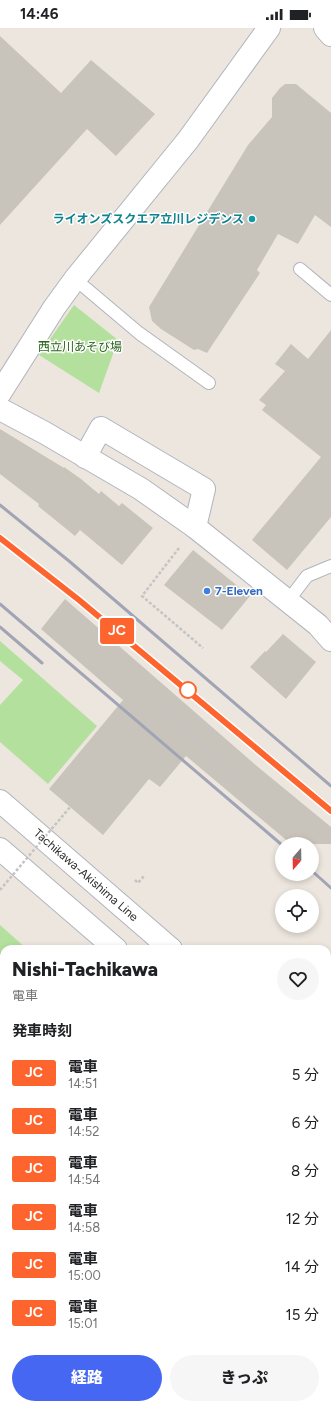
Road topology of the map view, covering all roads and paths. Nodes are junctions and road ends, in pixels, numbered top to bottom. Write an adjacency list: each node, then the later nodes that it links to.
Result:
1 (269, 28): 5 (street)
2 (325, 28): 3 (street)
3 (331, 35)
4 (300, 269): 6 (lane)
5 (75, 279): 7 (lane); 8 (street)
6 (331, 295)
7 (209, 383)
8 (0, 393)
9 (0, 409): 10 (street)
10 (85, 457): 11 (street); 11 (street)
11 (195, 527): 13 (street); 15 (path)
12 (331, 566): 13 (lane)
13 (288, 601): 14 (street)
14 (331, 640)
15 (203, 648)
16 (154, 706): 17 (path)
17 (244, 776)
18 (0, 801): 25 (street, Tachikawa-Akishima Line)
19 (71, 806): 23 (path, bridge)
20 (0, 849): 24 (street)
21 (144, 876): 22 (path)
22 (138, 883)
23 (0, 890)
24 (111, 945)
25 (166, 945)

